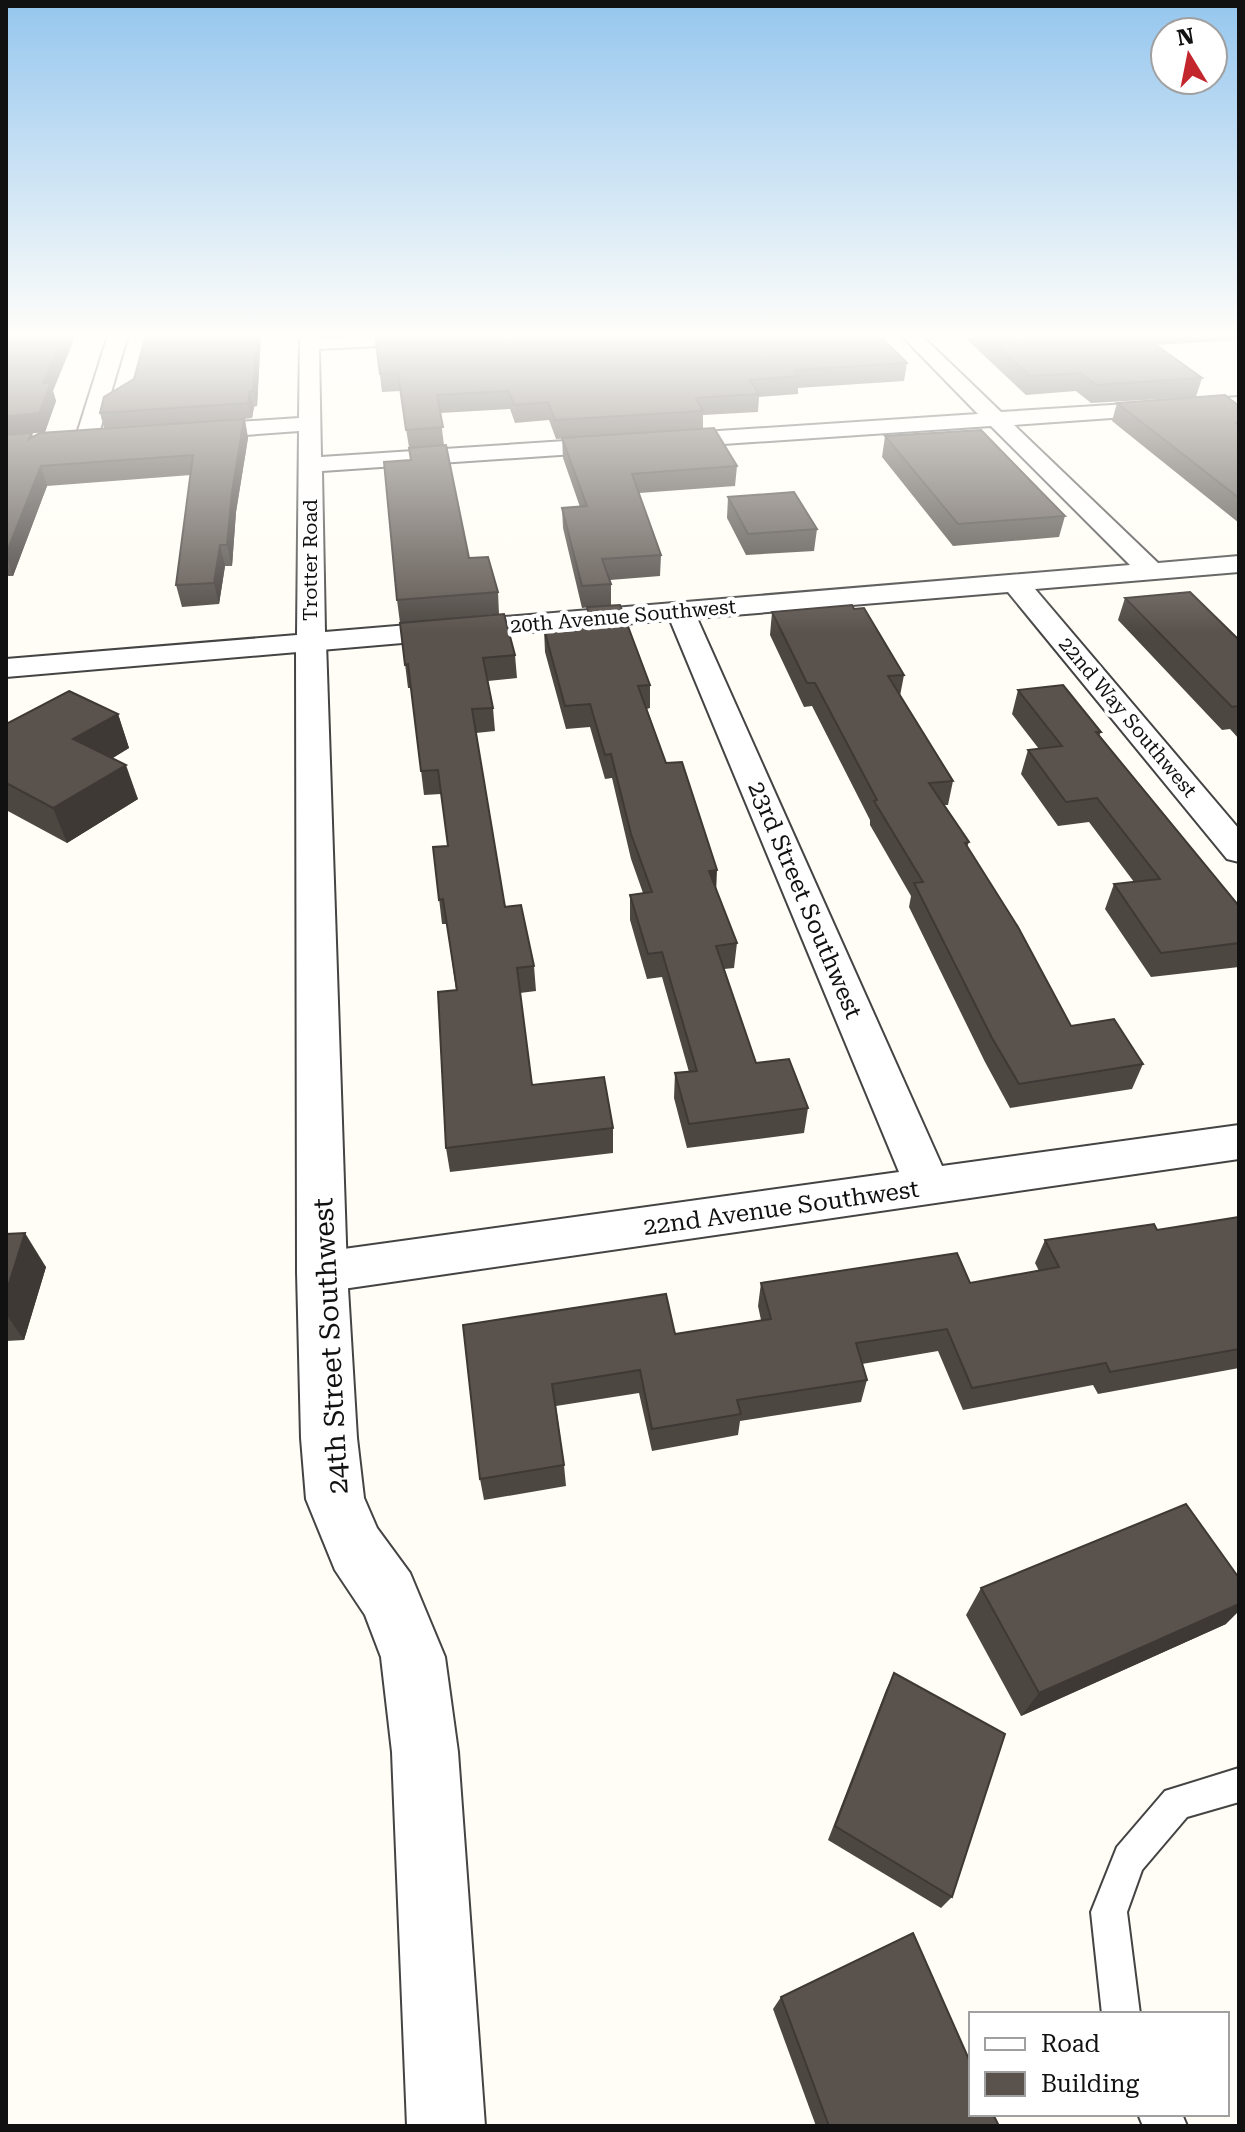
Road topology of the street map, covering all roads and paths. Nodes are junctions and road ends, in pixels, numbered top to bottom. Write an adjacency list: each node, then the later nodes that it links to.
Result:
1 (80, 434): 5 (street)
2 (310, 434): 6 (street, Trotter Road)
3 (765, 434): 6 (street)
4 (1012, 434): 8 (street)
5 (115, 438)
6 (310, 465): 11 (street, Trotter Road)
7 (1239, 564): 8 (street, 20th Avenue Southwest)
8 (1152, 572): 9 (street, 20th Avenue Southwest)
9 (1016, 584): 10 (street, 20th Avenue Southwest); 13 (street, 22nd Way Southwest)
10 (680, 612): 11 (street, 20th Avenue Southwest); 15 (street, 23rd Street Southwest)
11 (311, 642): 12 (street, 20th Avenue Southwest); 16 (street, 24th Street Southwest)
12 (6, 668)
13 (1239, 851)
14 (1239, 1142): 15 (street, 22nd Avenue Southwest)
15 (929, 1188): 16 (street, 22nd Avenue Southwest)
16 (322, 1272): 19 (street, 24th Street Southwest)
17 (1239, 1785): 18 (lane)
18 (1121, 2012)
19 (446, 2126)

